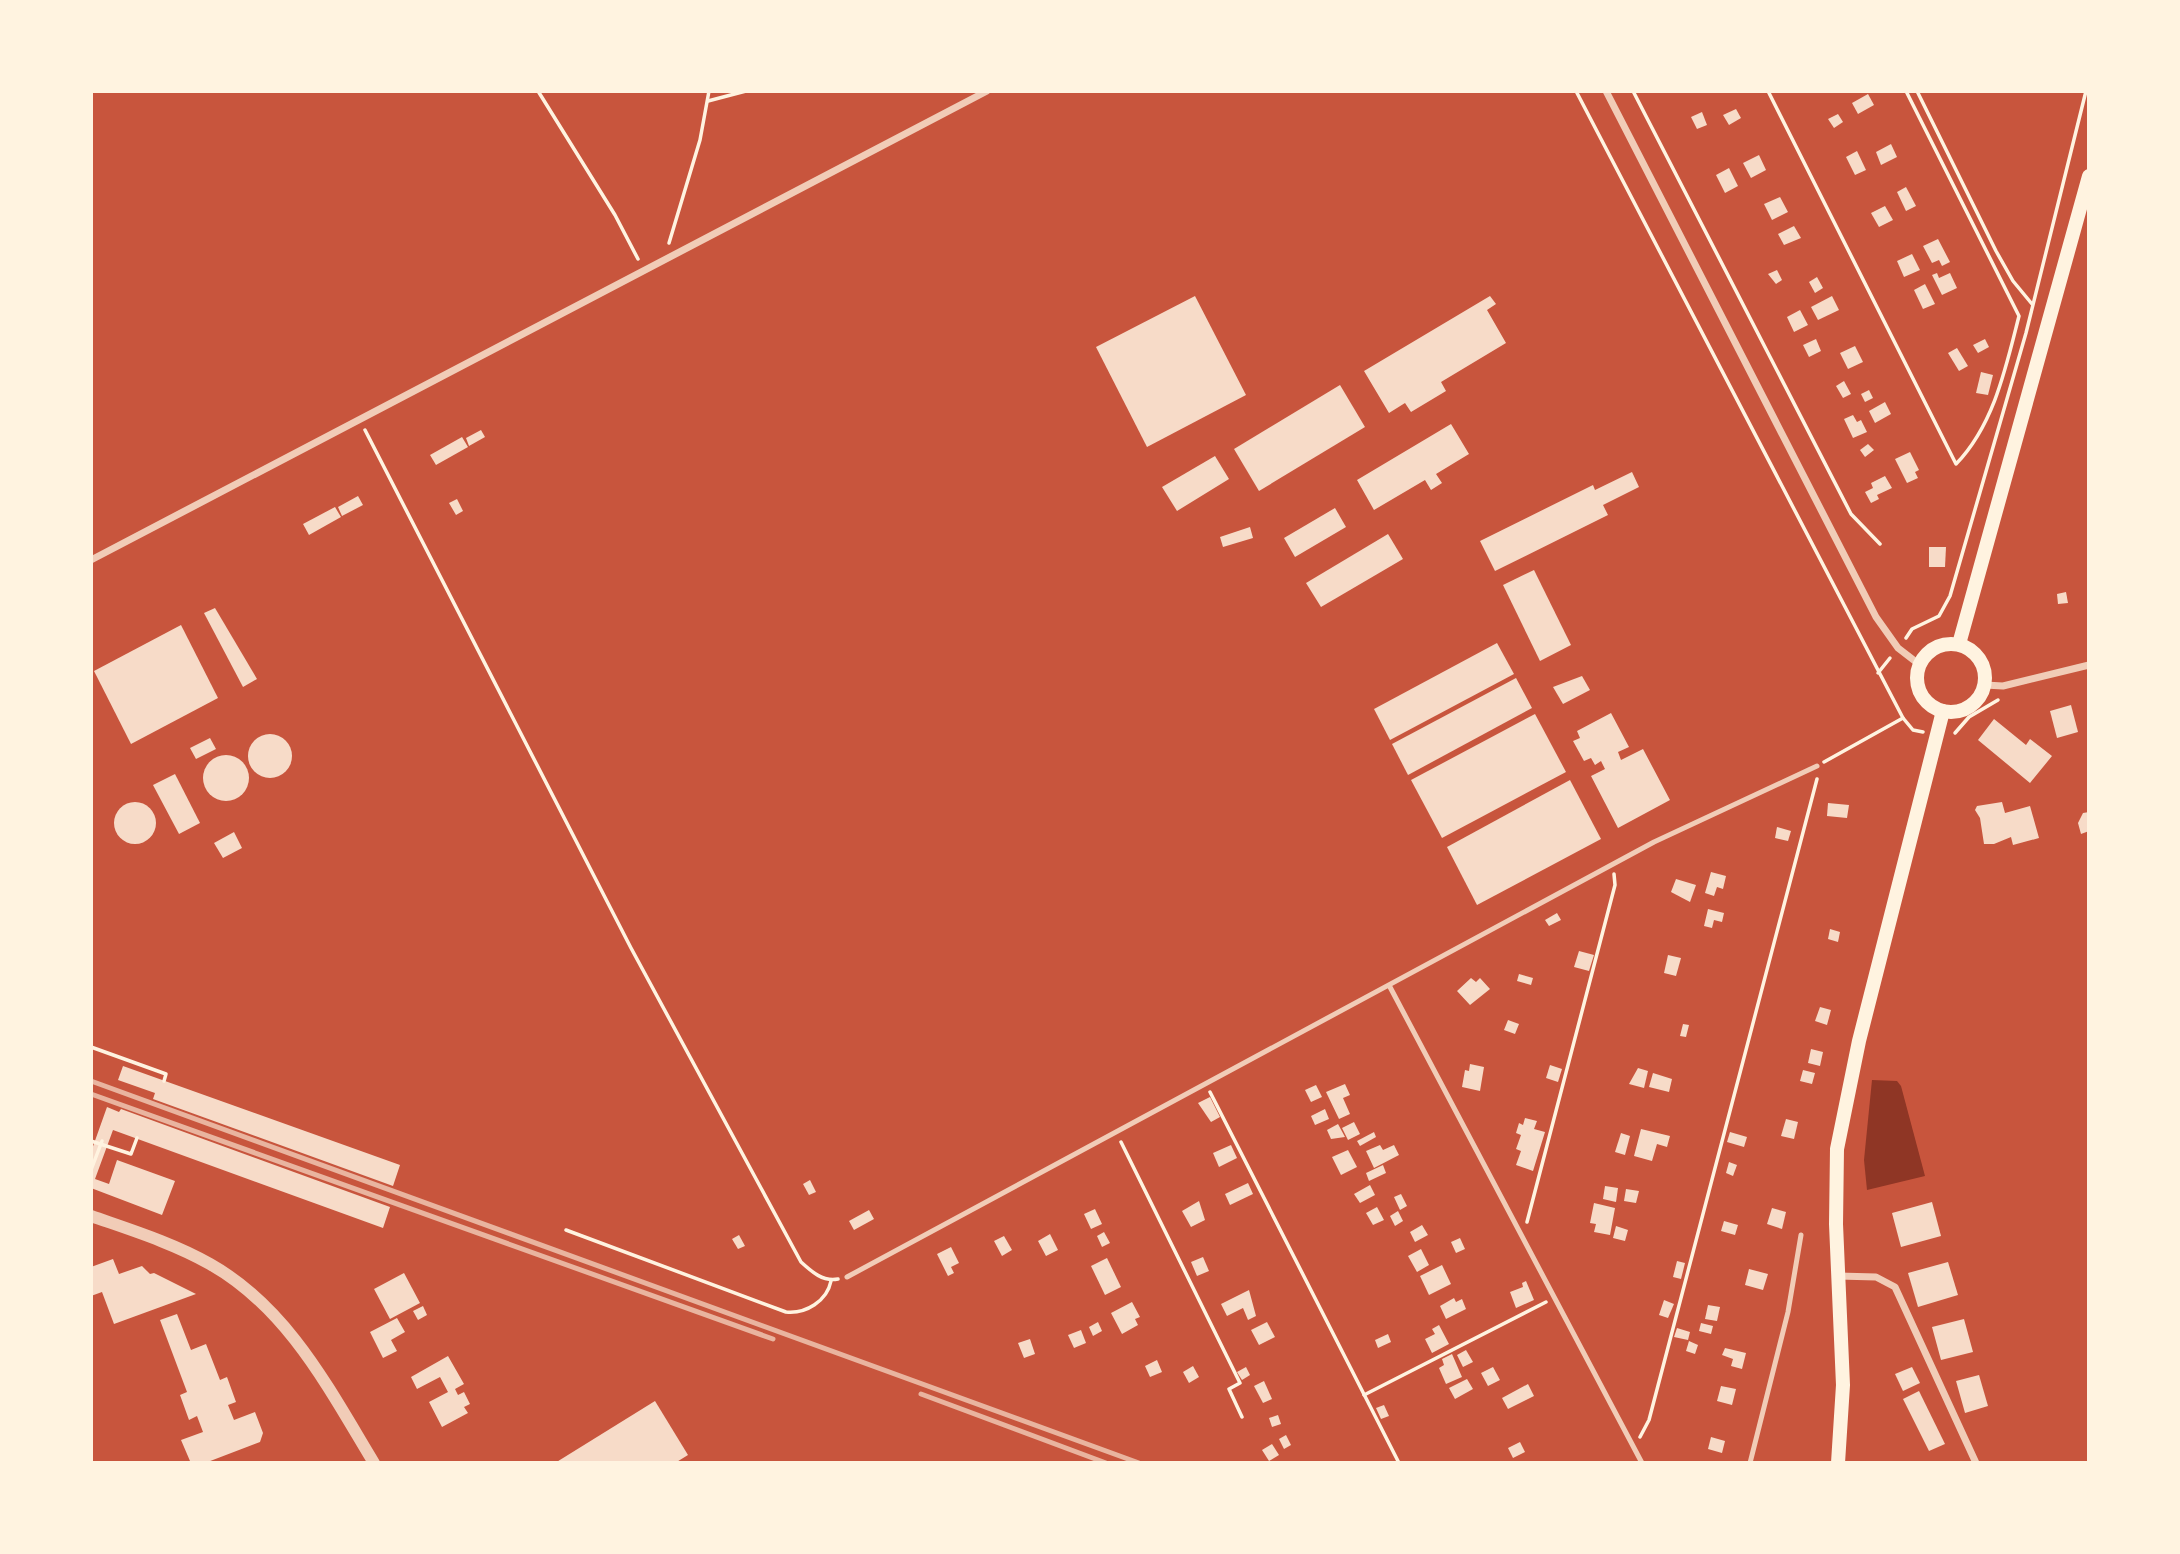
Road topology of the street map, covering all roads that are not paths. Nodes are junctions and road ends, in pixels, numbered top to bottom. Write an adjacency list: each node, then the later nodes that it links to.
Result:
1 (987, 91): 4 (street)
2 (1606, 91): 6 (street)
3 (2089, 176): 5 (main road)
4 (91, 560)
5 (1959, 644): 6 (main road); 8 (main road)
6 (1920, 665): 9 (main road)
7 (2089, 666): 8 (street)
8 (1984, 685): 9 (main road)
9 (1943, 711): 14 (main road)
10 (1817, 766): 11 (lane)
11 (1390, 987): 15 (lane); 17 (lane)
12 (91, 1216): 16 (street)
13 (1801, 1235): 18 (lane)
14 (1838, 1276): 19 (main road); 20 (street)
15 (847, 1278)
16 (374, 1463)
17 (1642, 1463)
18 (1750, 1463)
19 (1838, 1463)
20 (1976, 1463)

